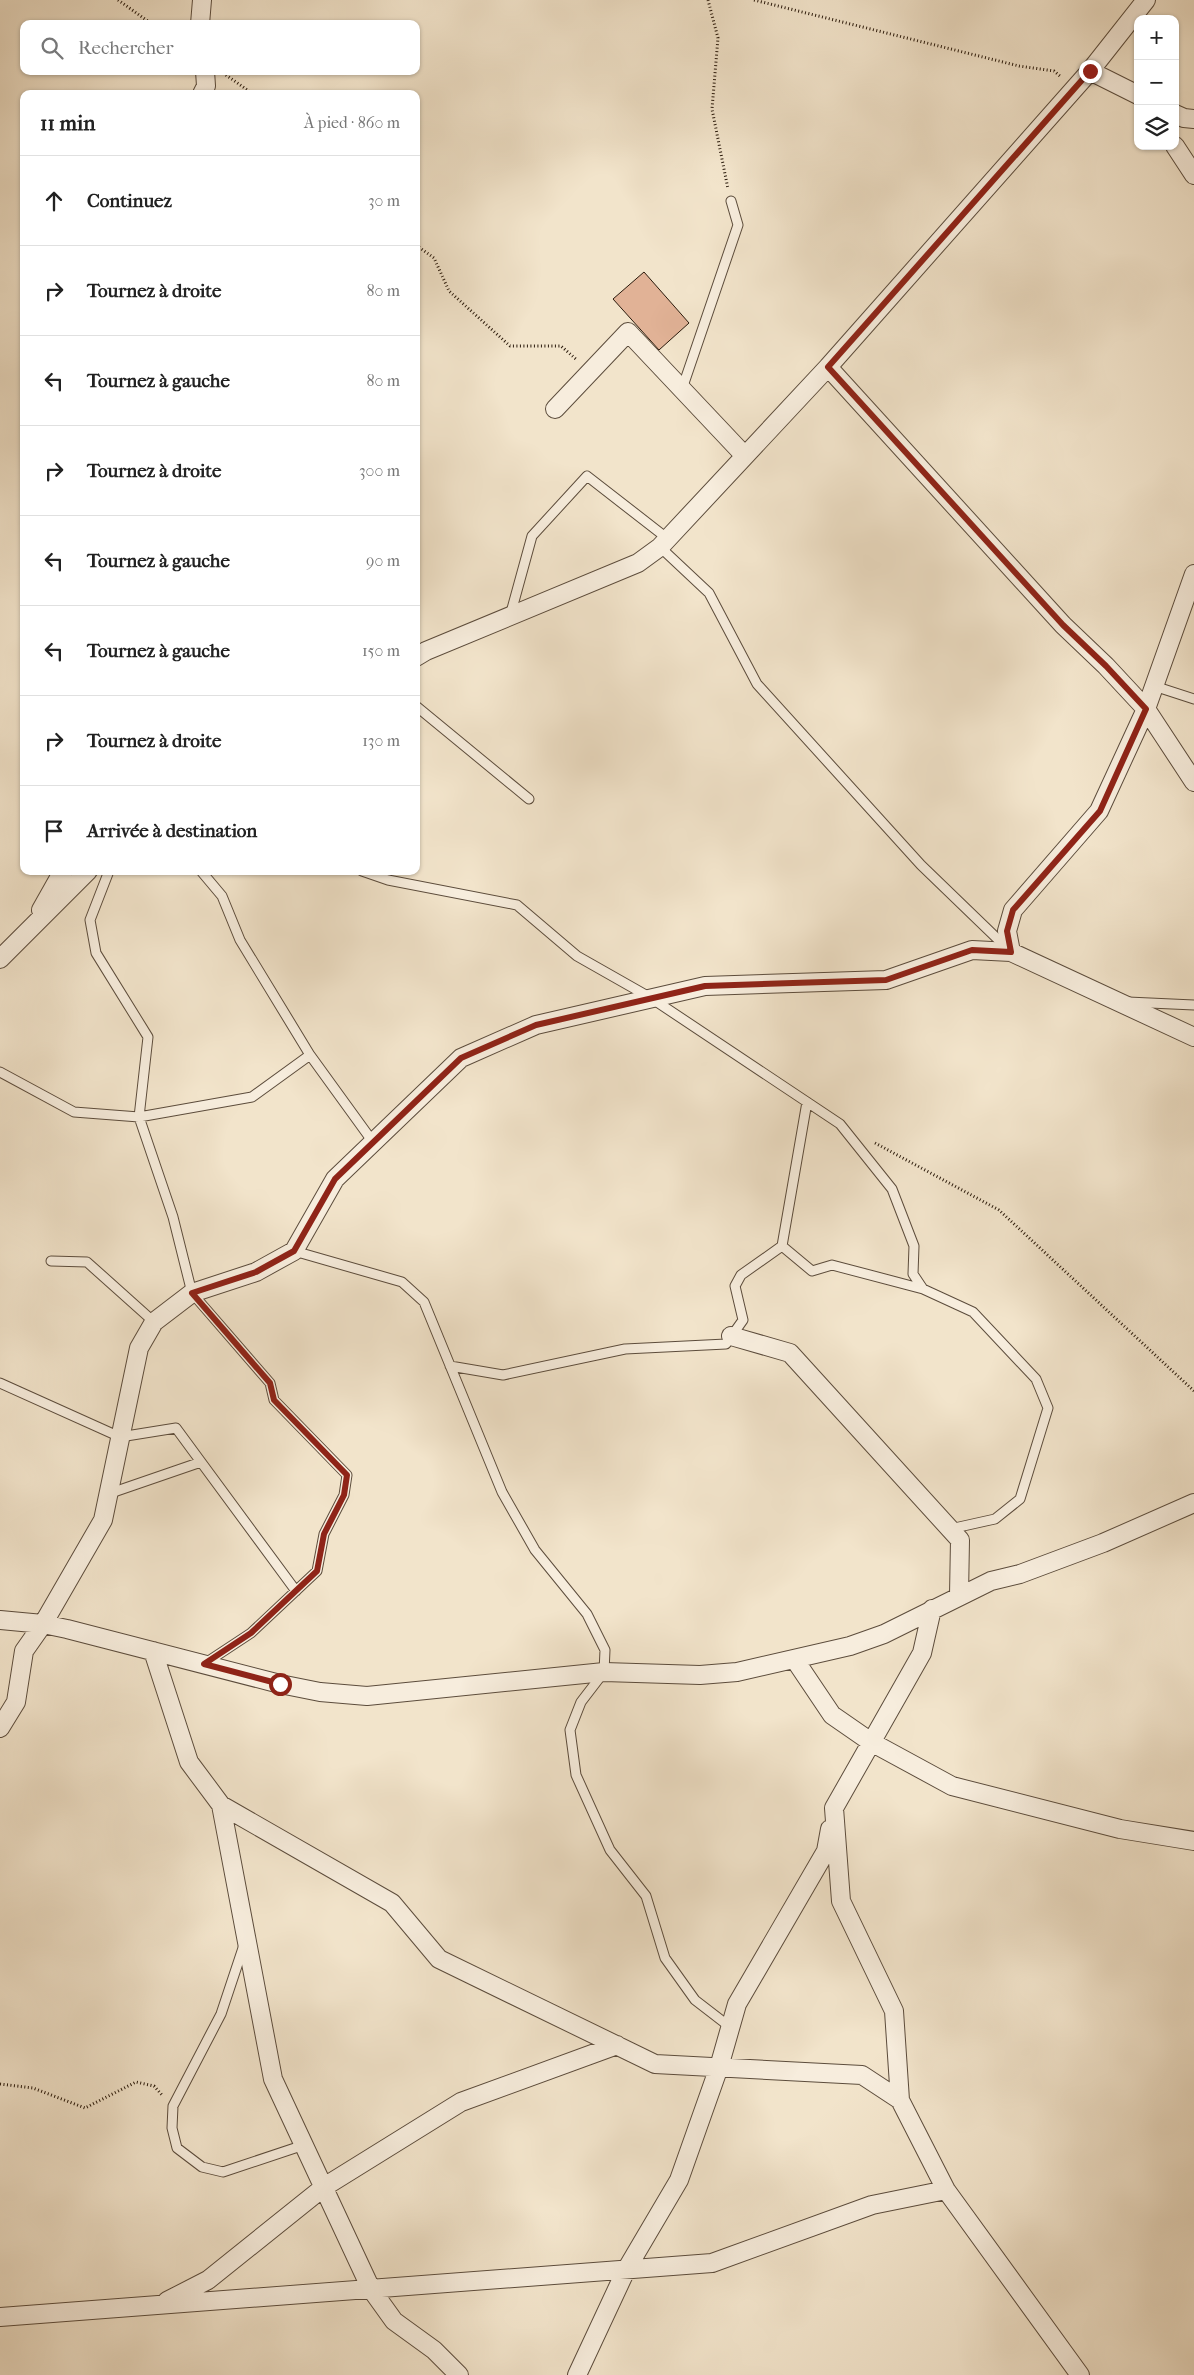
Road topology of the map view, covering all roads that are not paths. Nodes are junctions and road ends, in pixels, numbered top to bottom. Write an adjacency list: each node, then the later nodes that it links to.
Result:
1 (202, 0): 3 (street)
2 (1146, 0): 4 (street)
3 (200, 20)
4 (1090, 71): 7 (street); 13 (street)
5 (205, 75): 6 (street)
6 (204, 90)
7 (1134, 93)
8 (1179, 116): 9 (street)
9 (1194, 119)
10 (1178, 150): 11 (street)
11 (1194, 175)
12 (731, 202): 14 (lane)
13 (828, 367): 16 (street); 24 (street)
14 (682, 389): 15 (street); 16 (street)
15 (555, 410)
16 (745, 456): 17 (street)
17 (664, 543): 19 (street); 19 (lane); 33 (lane)
18 (1194, 574): 21 (street)
19 (510, 616): 20 (street)
20 (420, 655)
21 (1154, 686): 22 (lane); 24 (street)
22 (1194, 699)
23 (420, 709): 26 (lane)
24 (1146, 709): 25 (street); 33 (street)
25 (1194, 782)
26 (529, 799)
27 (61, 875): 32 (street)
28 (84, 875): 32 (street)
29 (107, 875): 42 (lane)
30 (204, 875): 39 (lane)
31 (374, 875): 35 (lane)
32 (28, 932): 34 (street)
33 (1011, 952): 35 (street); 36 (street)
34 (0, 959)
35 (651, 998): 41 (lane); 43 (street)
36 (1118, 1001): 37 (lane); 38 (street)
37 (1194, 1005)
38 (1194, 1037)
39 (310, 1055): 42 (lane); 43 (lane)
40 (0, 1072): 42 (lane)
41 (807, 1102): 44 (lane); 47 (lane)
42 (139, 1117): 48 (lane)
43 (373, 1142): 45 (street)
44 (782, 1246): 47 (lane); 50 (lane)
45 (294, 1251): 48 (street); 51 (lane)
46 (51, 1262): 49 (lane)
47 (922, 1289): 57 (lane)
48 (192, 1293): 49 (street); 58 (lane)
49 (154, 1322): 53 (street)
50 (731, 1336): 51 (lane); 57 (street)
51 (450, 1366): 66 (lane)
52 (0, 1383): 53 (lane)
53 (120, 1437): 54 (lane); 55 (street)
54 (201, 1462): 55 (lane); 58 (lane)
55 (108, 1494): 62 (street)
56 (1194, 1503): 59 (street)
57 (950, 1529): 59 (street)
58 (296, 1590): 65 (lane)
59 (959, 1595): 60 (street)
60 (932, 1609): 64 (street); 68 (street)
61 (0, 1620): 62 (street)
62 (43, 1624): 63 (street); 67 (street)
63 (153, 1651): 65 (street); 69 (street)
64 (795, 1660): 66 (street); 68 (street)
65 (204, 1664): 66 (street)
66 (604, 1672): 73 (lane)
67 (0, 1728)
68 (871, 1742): 70 (street); 71 (street)
69 (221, 1805): 72 (street); 74 (street)
70 (834, 1808): 73 (street); 76 (street)
71 (1194, 1841)
72 (246, 1938): 77 (street); 77 (lane)
73 (730, 2027): 75 (street)
74 (617, 2045): 75 (street); 78 (street)
75 (719, 2067): 76 (street); 80 (street)
76 (900, 2100): 79 (street)
77 (304, 2144): 78 (street)
78 (324, 2187): 81 (street); 82 (street)
79 (946, 2190): 80 (street); 86 (street)
80 (626, 2270): 81 (street); 85 (street)
81 (371, 2289): 82 (street); 84 (street)
82 (158, 2305): 83 (street)
83 (0, 2317)
84 (459, 2375)
85 (577, 2375)
86 (1080, 2375)

